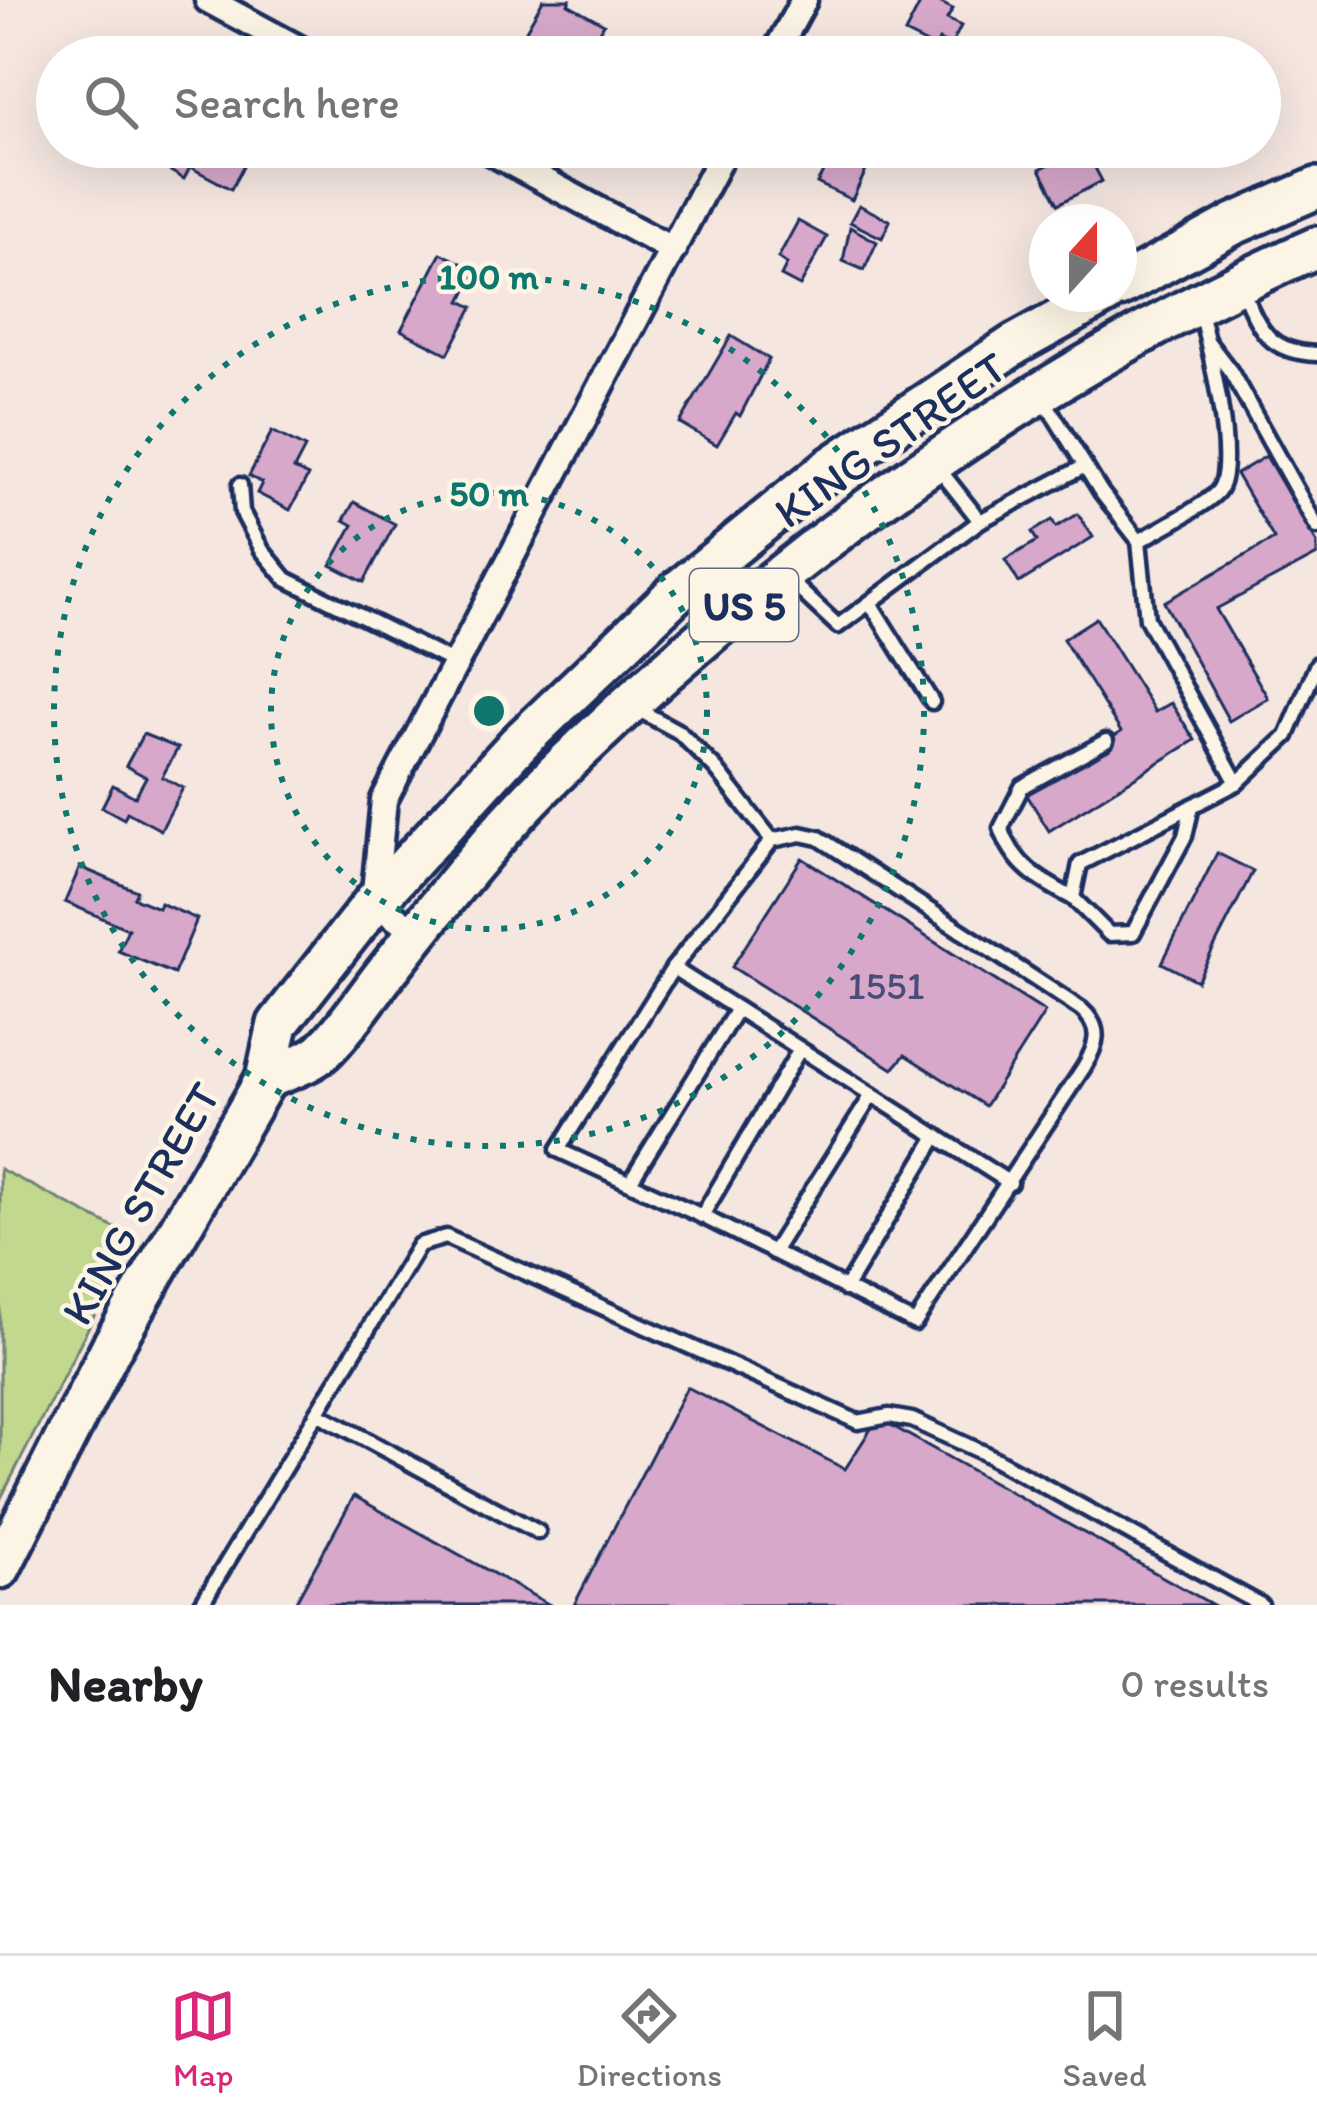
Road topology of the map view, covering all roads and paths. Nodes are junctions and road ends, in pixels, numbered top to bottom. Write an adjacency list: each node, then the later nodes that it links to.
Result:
1 (208, 0): 3 (street)
2 (804, 0): 4 (street)
3 (275, 36)
4 (784, 36)
5 (521, 168): 9 (street)
6 (715, 168): 9 (street)
7 (1317, 188): 10 (main road)
8 (1317, 247): 11 (main road, KING STREET / US 5)
9 (673, 250): 24 (street)
10 (1137, 277)
11 (1239, 283): 13 (main road, KING STREET / US 5); 14 (lane)
12 (1074, 312): 33 (main road, KING STREET / US 5)
13 (1203, 323): 15 (main road, KING STREET / US 5); 20 (lane); 21 (lane)
14 (1317, 354)
15 (1039, 392): 16 (main road, KING STREET / US 5); 17 (lane)
16 (935, 464): 19 (lane); 22 (main road, KING STREET / US 5)
17 (1085, 466): 19 (lane); 21 (lane)
18 (241, 485): 24 (lane)
19 (980, 521): 23 (lane)
20 (1317, 527)
21 (1138, 542): 29 (lane)
22 (783, 575): 23 (lane); 27 (main road, KING STREET / US 5)
23 (870, 603): 26 (lane)
24 (455, 664): 33 (street)
25 (1317, 664): 29 (lane)
26 (932, 702)
27 (631, 705): 31 (lane); 34 (main road, KING STREET / US 5)
28 (1106, 741): 32 (lane)
29 (1237, 783): 30 (lane)
30 (1192, 806): 32 (lane); 32 (lane)
31 (772, 840): 35 (lane); 42 (lane)
32 (1073, 898)
33 (374, 902): 34 (street); 38 (main road, KING STREET / US 5)
34 (417, 933): 38 (main road, KING STREET / US 5)
35 (673, 968): 36 (lane); 41 (lane)
36 (737, 1010): 37 (lane); 41 (lane)
37 (800, 1049): 39 (lane); 43 (lane)
38 (266, 1078): 48 (main road, KING STREET / US 5)
39 (872, 1095): 40 (lane); 44 (lane)
40 (937, 1136): 42 (lane); 45 (lane)
41 (630, 1182): 43 (lane)
42 (1010, 1183): 45 (lane)
43 (702, 1216): 44 (lane)
44 (773, 1252): 45 (lane)
45 (845, 1289)
46 (317, 1413): 47 (lane); 49 (lane); 50 (lane)
47 (538, 1532)
48 (0, 1568)
49 (200, 1605)
50 (1261, 1605)

